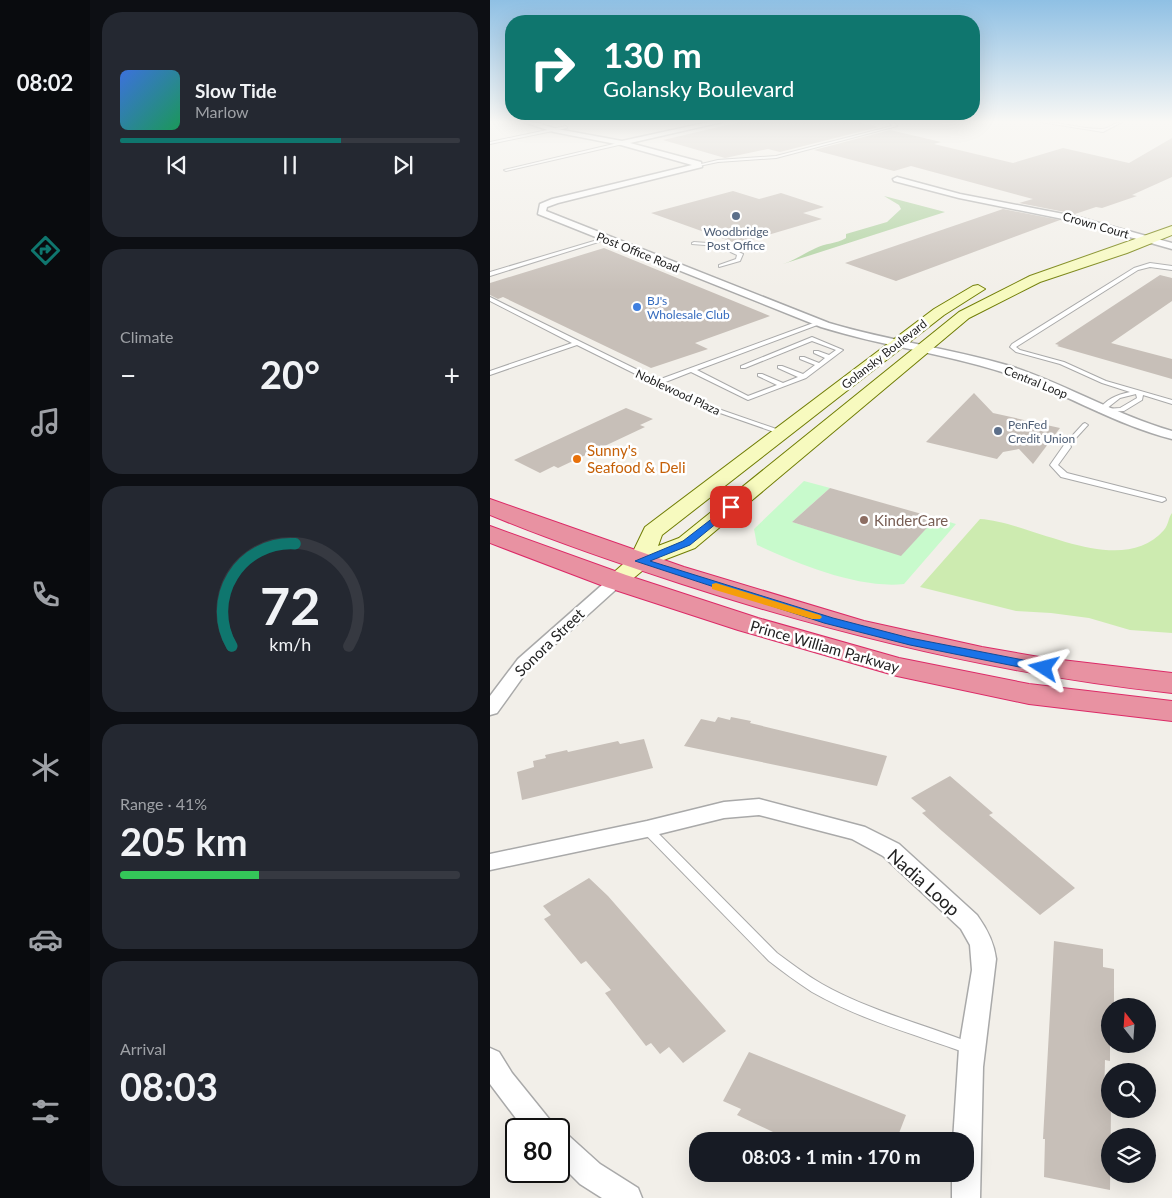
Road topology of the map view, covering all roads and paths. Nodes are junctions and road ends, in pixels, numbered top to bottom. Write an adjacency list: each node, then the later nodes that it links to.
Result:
1 (645, 178): 5 (street, Post Office Road)
2 (897, 179): 4 (street, Crown Court)
3 (1169, 223): 4 (street, Golansky Boulevard); 6 (street, Golansky Boulevard)
4 (1130, 235): 6 (street, Crown Court); 12 (street, Golansky Boulevard)
5 (606, 239): 11 (lane); 15 (street, Post Office Road)
6 (1149, 240): 8 (street, Crown Court); 19 (street, Golansky Boulevard)
7 (694, 243): 9 (lane)
8 (1172, 246)
9 (721, 266)
10 (1172, 268): 33 (lane)
11 (490, 274)
12 (1013, 274)
13 (995, 281): 18 (street, Golansky Boulevard)
14 (490, 299): 17 (lane, Noblewood Plaza)
15 (818, 323): 16 (lane); 18 (street, Post Office Road)
16 (769, 341): 20 (lane); 26 (lane)
17 (577, 343): 28 (lane); 31 (lane, Noblewood Plaza)
18 (896, 344): 19 (street, Central Loop); 37 (street, Golansky Boulevard)
19 (922, 350): 35 (street, Central Loop); 44 (street, Golansky Boulevard)
20 (787, 351): 23 (lane); 27 (lane)
21 (816, 352): 23 (lane)
22 (802, 358): 24 (lane)
23 (830, 358): 24 (lane)
24 (820, 365): 30 (lane)
25 (780, 366): 30 (lane)
26 (690, 370): 31 (lane); 32 (lane)
27 (749, 370)
28 (490, 373)
29 (760, 375): 32 (lane)
30 (804, 377): 32 (lane)
31 (657, 383): 37 (lane, Noblewood Plaza)
32 (782, 385)
33 (1139, 392): 34 (lane); 35 (lane); 35 (lane)
34 (1172, 402)
35 (1101, 410): 38 (street, Central Loop)
36 (1085, 425): 39 (lane)
37 (783, 433): 44 (street, Golansky Boulevard)
38 (1172, 435)
39 (1074, 438)
40 (1067, 447): 41 (lane)
41 (1162, 500)
42 (490, 506): 44 (highway, Prince William Parkway)
43 (490, 534): 45 (highway, Prince William Parkway)
44 (640, 561): 45 (street, Golansky Boulevard); 46 (highway, Prince William Parkway)
45 (616, 581): 47 (street, Sonora Street); 48 (highway, Prince William Parkway)
46 (1172, 683)
47 (490, 709)
48 (1172, 711)
49 (647, 829): 50 (street, Nadia Loop); 51 (lane); 51 (street, Nadia Loop)
50 (490, 862)
51 (972, 1048): 56 (street, Nadia Loop)
52 (490, 1060): 53 (street)
53 (532, 1118)
54 (570, 1155): 55 (street)
55 (628, 1198)
56 (966, 1198)

